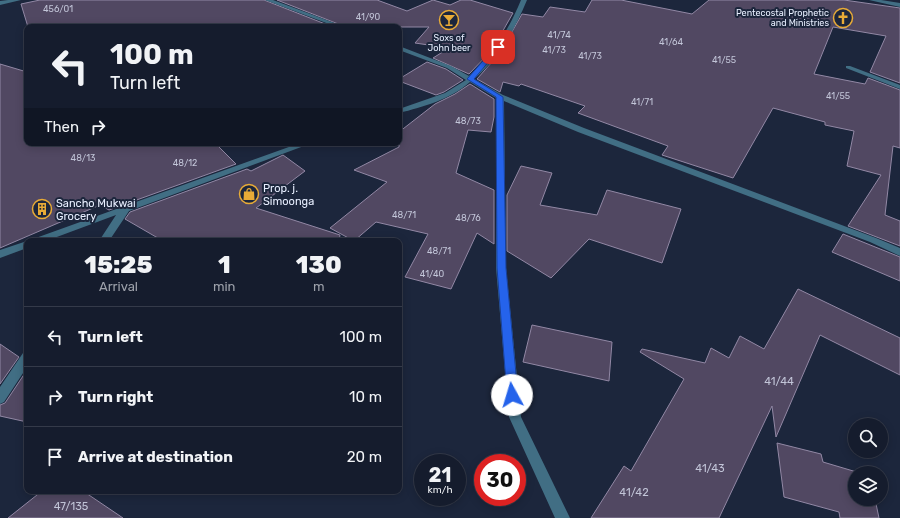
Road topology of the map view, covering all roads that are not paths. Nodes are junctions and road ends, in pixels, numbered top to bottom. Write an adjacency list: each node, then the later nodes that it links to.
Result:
1 (18, 0): 5 (street)
2 (268, 0): 7 (street)
3 (524, 0): 10 (street)
4 (872, 0): 6 (street)
5 (0, 3)
6 (900, 5)
7 (334, 24)
8 (402, 49): 10 (street)
9 (848, 67): 11 (street)
10 (470, 79): 12 (street); 13 (street)
11 (900, 87)
12 (500, 97): 19 (street); 23 (street)
13 (402, 111)
14 (300, 146): 15 (street)
15 (126, 208): 16 (street); 17 (street)
16 (44, 238)
17 (106, 238)
18 (24, 245): 20 (street)
19 (900, 252)
20 (0, 254)
21 (24, 362): 22 (street)
22 (0, 398)
23 (563, 518)

